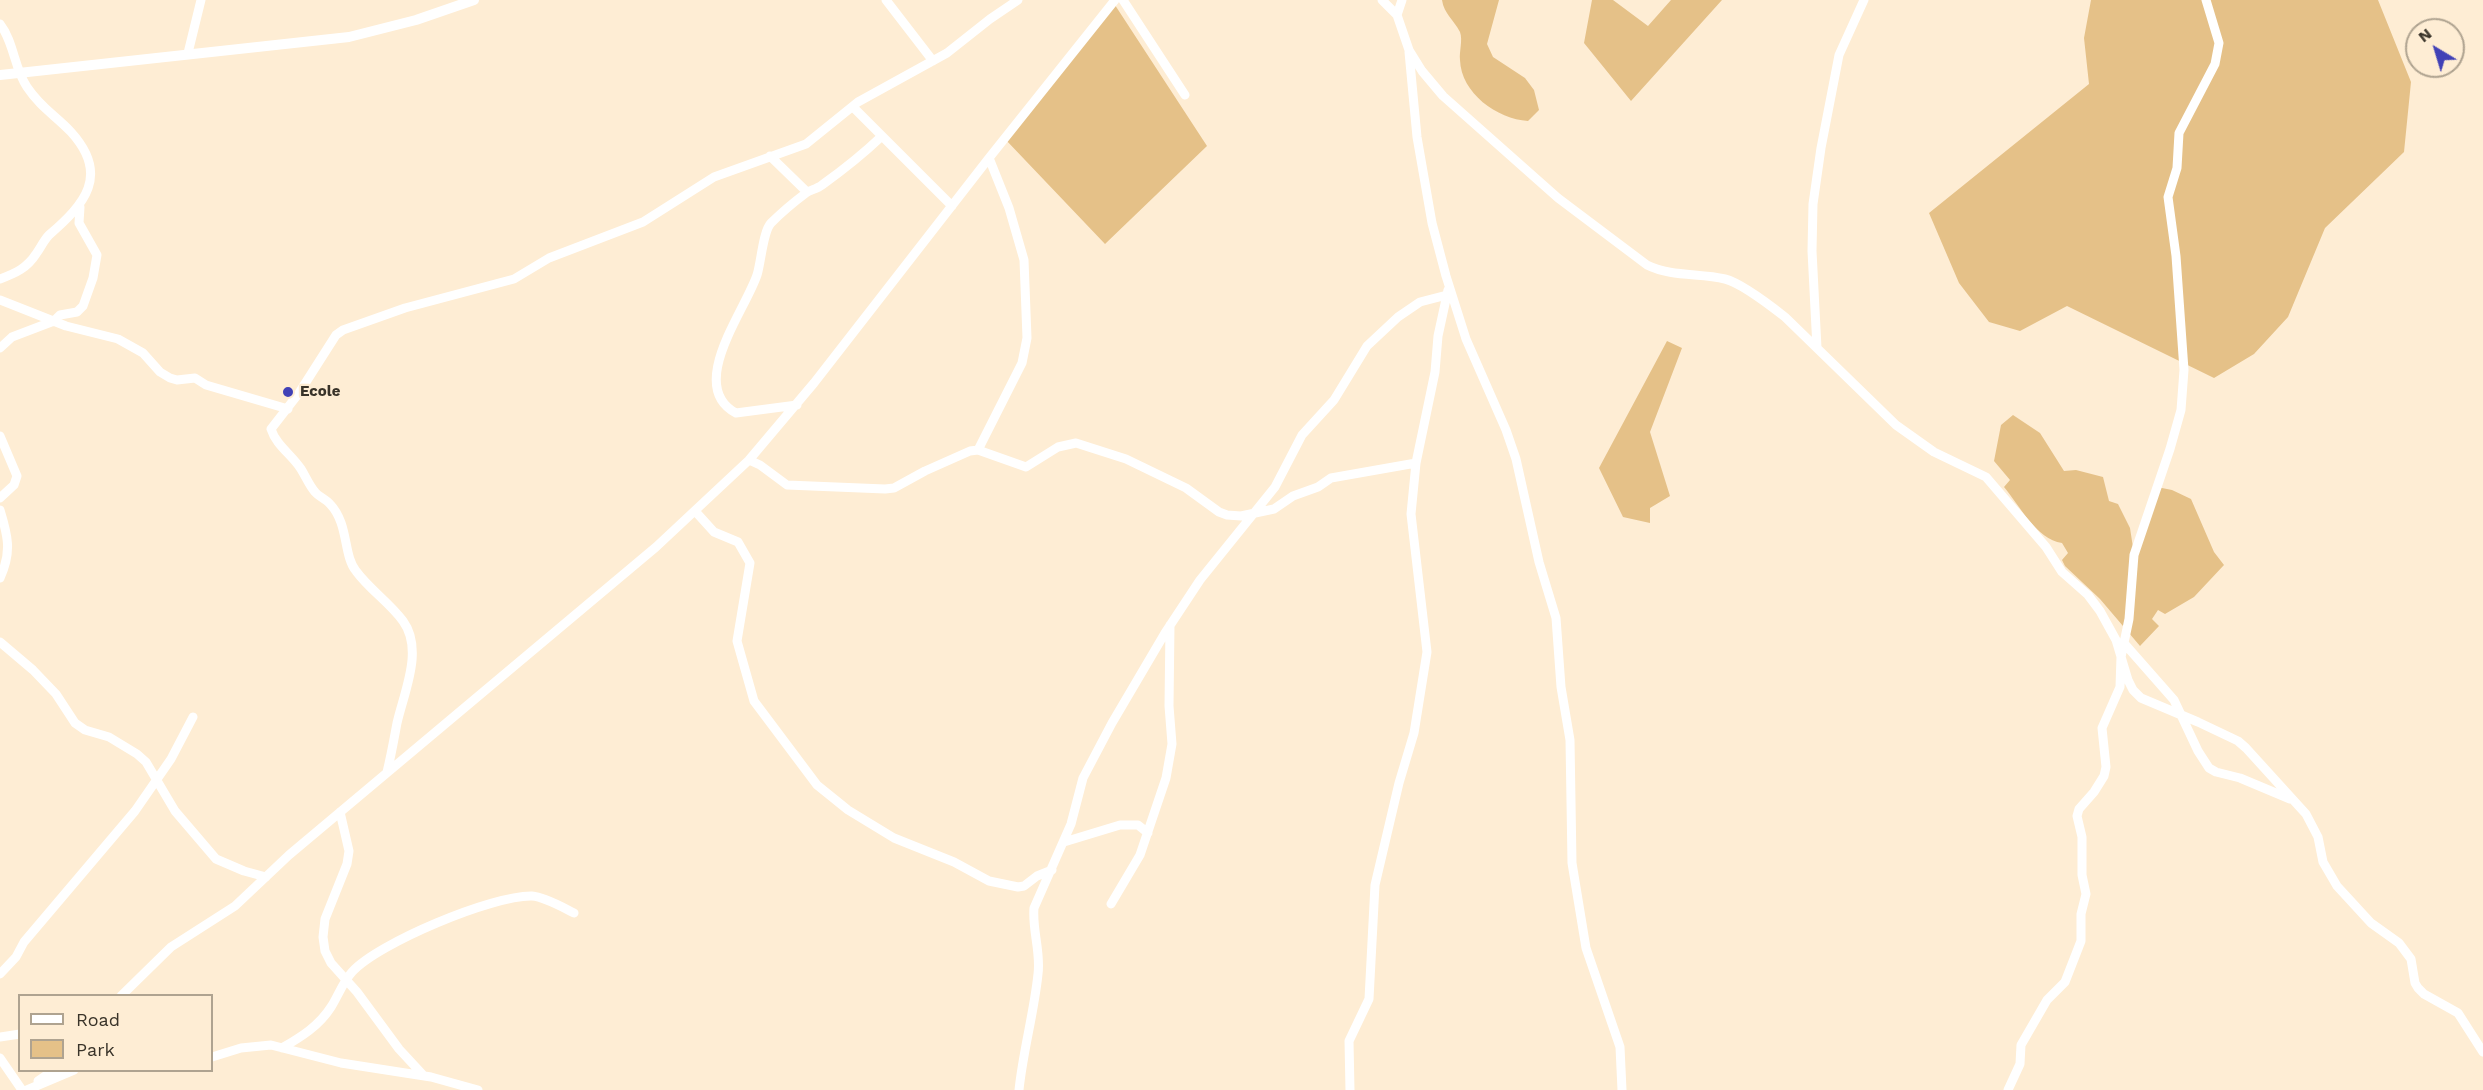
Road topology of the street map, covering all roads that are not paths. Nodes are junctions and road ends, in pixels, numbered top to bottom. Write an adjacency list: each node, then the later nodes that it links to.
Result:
1 (201, 0): 14 (street)
2 (474, 0): 14 (street)
3 (886, 0): 15 (street)
4 (1018, 0): 15 (street)
5 (1115, 0): 22 (street)
6 (1123, 0): 18 (street)
7 (1382, 0): 11 (street)
8 (1402, 0): 11 (street)
9 (1864, 0): 31 (street)
10 (2206, 0): 46 (street)
11 (1397, 15): 13 (street)
12 (0, 24): 16 (street)
13 (1409, 50): 27 (street); 31 (street)
14 (188, 53): 16 (street)
15 (933, 61): 19 (street)
16 (18, 73): 17 (street); 25 (street)
17 (0, 75)
18 (1185, 95)
19 (853, 107): 20 (street); 21 (street)
20 (882, 136): 23 (street); 24 (street)
21 (770, 156): 23 (street); 33 (street)
22 (989, 158): 24 (street); 35 (street)
23 (807, 192): 32 (street)
24 (952, 206): 32 (street)
25 (80, 207): 26 (street); 29 (street)
26 (0, 279)
27 (1448, 291): 37 (street); 41 (street); 76 (street)
28 (0, 300): 29 (street)
29 (54, 321): 30 (street); 33 (street)
30 (0, 348)
31 (1817, 348): 43 (street)
32 (796, 405): 36 (street)
33 (288, 409): 50 (street)
34 (0, 436): 38 (street)
35 (978, 450): 36 (street); 41 (street)
36 (749, 460): 40 (street)
37 (1416, 463): 41 (street); 75 (street)
38 (0, 498)
39 (0, 510): 42 (street)
40 (695, 511): 50 (street); 56 (street)
41 (1255, 513): 44 (street)
42 (0, 578)
43 (2100, 611): 46 (street); 47 (street)
44 (1170, 625): 54 (street); 55 (street)
45 (0, 642): 51 (street)
46 (2125, 645): 47 (street); 48 (street)
47 (2121, 657): 48 (street); 77 (street)
48 (2181, 714): 52 (street); 52 (street)
49 (193, 717): 51 (street)
50 (387, 772): 53 (street)
51 (156, 780): 57 (street); 60 (street)
52 (2293, 800): 66 (street)
53 (340, 812): 57 (street); 61 (street)
54 (1148, 833): 55 (street); 58 (street)
55 (1064, 842): 56 (street)
56 (1052, 870): 74 (street)
57 (266, 877): 62 (street)
58 (1112, 904)
59 (574, 913): 61 (street)
60 (0, 974)
61 (346, 981): 65 (street); 71 (street)
62 (120, 994)
63 (18, 1034): 64 (street)
64 (0, 1037)
65 (282, 1048): 67 (street); 71 (street)
66 (2483, 1052)
67 (213, 1057)
68 (0, 1058): 72 (street)
69 (52, 1072): 72 (street)
70 (71, 1072): 72 (street)
71 (424, 1076): 73 (street)
72 (25, 1090)
73 (478, 1090)
74 (1019, 1090)
75 (1350, 1090)
76 (1622, 1090)
77 (2008, 1090)

